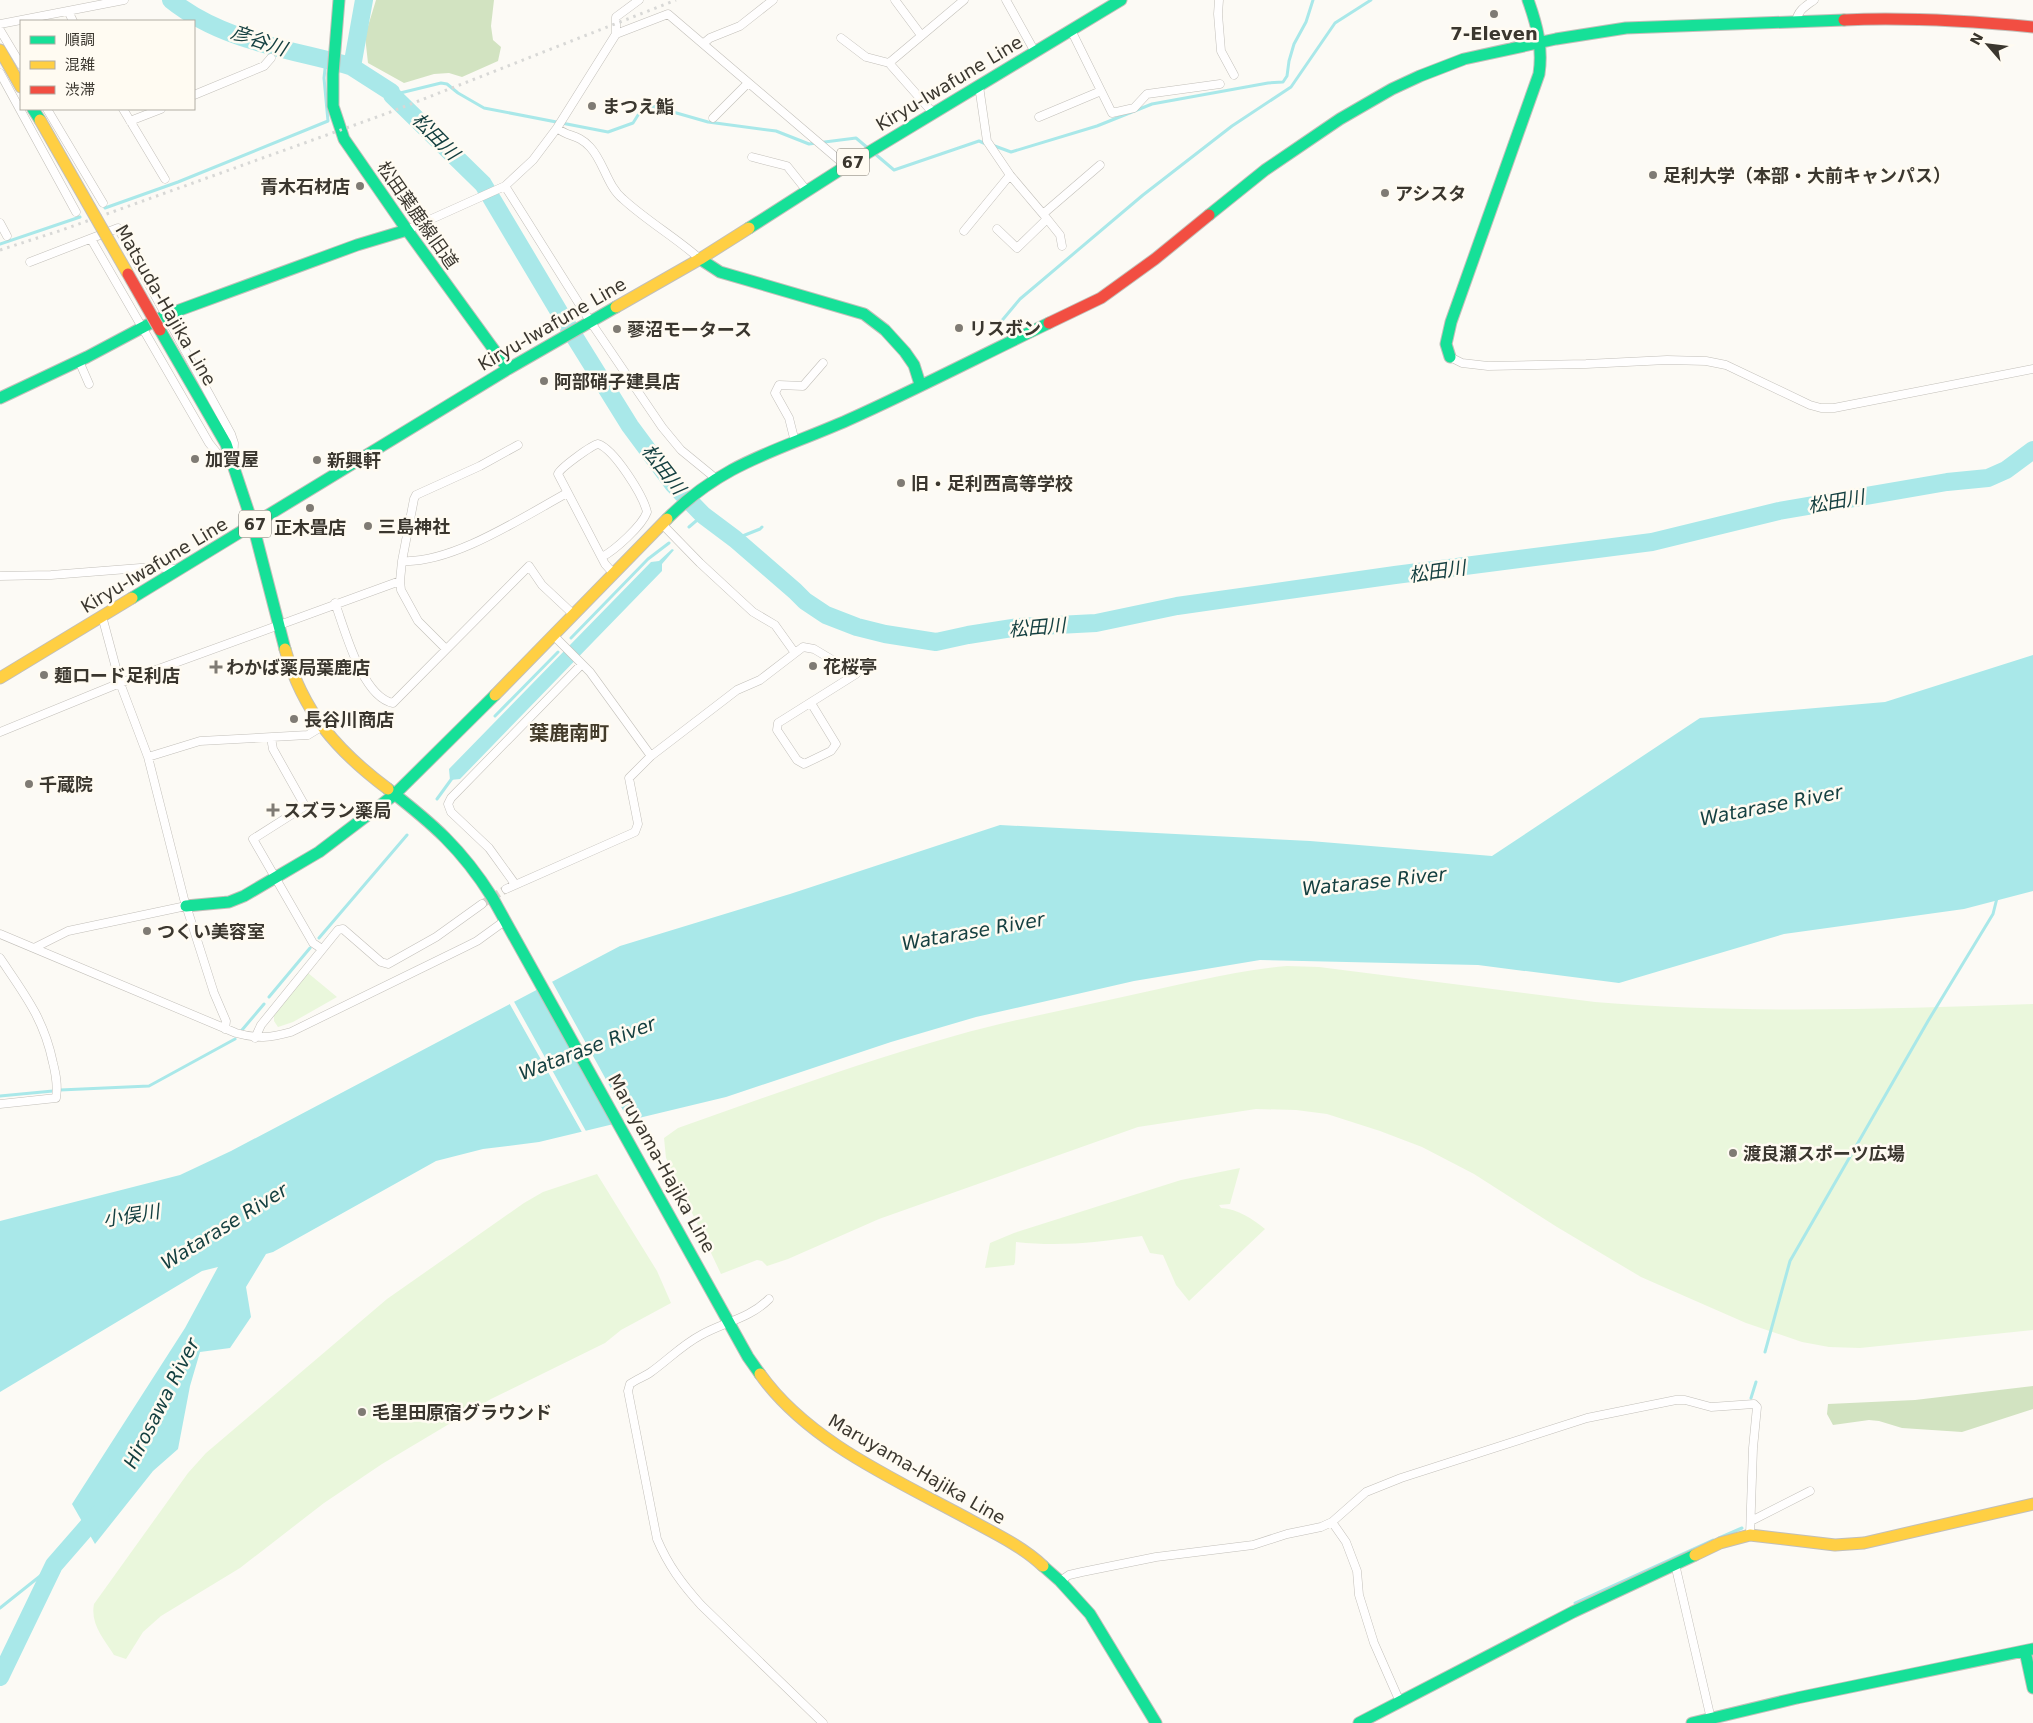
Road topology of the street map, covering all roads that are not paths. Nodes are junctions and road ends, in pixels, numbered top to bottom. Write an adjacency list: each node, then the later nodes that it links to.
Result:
1 (124, 0): 12 (street)
2 (339, 0): 62 (street, 松田葉鹿線旧道)
3 (639, 0): 21 (street)
4 (773, 0): 25 (street)
5 (895, 0): 22 (street)
6 (964, 0): 22 (street)
7 (1006, 0): 27 (street)
8 (1121, 0): 20 (street, Kiryu-Iwafune Line / 67)
9 (1219, 0): 32 (street)
10 (1528, 0): 24 (street)
11 (1814, 0): 16 (street)
12 (68, 11): 14 (street); 15 (street)
13 (20, 20): 17 (street)
14 (21, 20)
15 (72, 20)
16 (1796, 22): 18 (street); 24 (street)
17 (0, 24)
18 (2033, 27)
19 (0, 30): 29 (street)
20 (1071, 30): 27 (street, Kiryu-Iwafune Line / 67); 37 (street)
21 (616, 34): 25 (street); 49 (street)
22 (921, 36): 30 (street)
23 (841, 38): 30 (street)
24 (1541, 41): 72 (street); 78 (street)
25 (704, 43): 33 (street)
26 (0, 50): 35 (street)
27 (1035, 52): 36 (street, Kiryu-Iwafune Line / 67)
28 (271, 58): 38 (street)
29 (20, 63)
30 (889, 63): 45 (street)
31 (0, 73): 39 (street)
32 (1234, 75)
33 (748, 83): 47 (street); 52 (street)
34 (1220, 84): 37 (street)
35 (20, 85)
36 (979, 86): 45 (street, Kiryu-Iwafune Line / 67); 53 (street)
37 (1100, 91): 46 (street)
38 (195, 95)
39 (20, 110)
40 (20, 110): 58 (street)
41 (34, 110): 82 (street, Matsuda-Hajika Line, bridge)
42 (48, 110): 57 (street)
43 (124, 110): 48 (street)
44 (158, 110): 48 (street)
45 (934, 114): 52 (street, Kiryu-Iwafune Line / 67)
46 (1039, 117)
47 (713, 118)
48 (130, 121): 54 (street)
49 (557, 128): 55 (street); 67 (street)
50 (752, 156): 56 (street)
51 (1100, 165): 59 (street)
52 (846, 166): 56 (street, Kiryu-Iwafune Line / 67)
53 (1010, 175): 59 (street); 63 (street)
54 (165, 179)
55 (502, 187): 62 (street); 70 (street)
56 (806, 191): 67 (street, Kiryu-Iwafune Line / 67)
57 (103, 203)
58 (76, 212)
59 (1045, 216): 61 (street); 66 (street)
60 (0, 223): 64 (street)
61 (997, 229)
62 (407, 230): 69 (street); 75 (street, 松田葉鹿線旧道)
63 (964, 231)
64 (7, 236)
65 (91, 239): 68 (street); 69 (street); 71 (street)
66 (1062, 246)
67 (700, 258): 70 (street, Kiryu-Iwafune Line / 67); 78 (street)
68 (30, 262)
69 (166, 315): 71 (street); 82 (street)
70 (588, 322): 75 (street, Kiryu-Iwafune Line / 67); 83 (street)
71 (143, 327): 73 (street); 82 (street)
72 (1450, 357): 76 (street)
73 (79, 361): 77 (street); 79 (street)
74 (823, 364): 80 (street)
75 (508, 369): 86 (street, Kiryu-Iwafune Line / 67)
76 (2033, 369)
77 (89, 384)
78 (920, 384): 80 (street)
79 (0, 398)
80 (795, 442): 83 (street)
81 (518, 445): 88 (street)
82 (233, 462): 86 (street, Matsuda-Hajika Line)
83 (712, 479): 85 (street)
84 (568, 493): 87 (street); 87 (street); 88 (street)
85 (662, 524): 90 (street); 99 (street)
86 (253, 525): 89 (street, Kiryu-Iwafune Line / 67); 96 (street, Maruyama-Hajika Line)
87 (602, 557): 90 (street)
88 (402, 561): 92 (street)
89 (179, 569): 91 (street); 95 (street, Kiryu-Iwafune Line / 67)
90 (613, 574): 94 (street)
91 (0, 576)
92 (400, 581): 93 (street); 98 (street)
93 (335, 603): 96 (street); 98 (street)
94 (573, 614): 97 (street); 98 (street)
95 (102, 616): 101 (street, Kiryu-Iwafune Line / 67); 102 (street)
96 (277, 625): 102 (street); 104 (street, Maruyama-Hajika Line)
97 (553, 635): 100 (street); 109 (street)
98 (446, 649)
99 (795, 653): 103 (street); 107 (street)
100 (580, 662): 107 (street); 111 (street)
101 (0, 678)
102 (120, 683): 105 (street); 108 (street)
103 (811, 703): 103 (street)
104 (321, 727): 106 (street); 109 (street, Maruyama-Hajika Line)
105 (0, 732)
106 (271, 738): 108 (street); 110 (street)
107 (651, 756): 111 (street)
108 (148, 757): 114 (street)
109 (394, 795): 110 (street); 115 (street, Maruyama-Hajika Line)
110 (276, 877): 114 (street); 118 (street)
111 (515, 884): 112 (street)
112 (506, 889)
113 (482, 904): 118 (street)
114 (186, 906): 117 (street); 120 (street)
115 (506, 920): 121 (street); 124 (street, Maruyama-Hajika Line)
116 (0, 934): 117 (street)
117 (34, 948): 120 (street)
118 (322, 949): 121 (street)
119 (0, 958): 122 (street)
120 (225, 1029): 121 (street)
121 (255, 1038)
122 (0, 1104)
123 (769, 1299): 124 (street)
124 (730, 1323): 131 (street, Maruyama-Hajika Line); 136 (street)
125 (1810, 1491): 127 (street)
126 (2033, 1504): 129 (street)
127 (1751, 1521): 128 (street); 129 (street)
128 (1332, 1522): 131 (street); 134 (street)
129 (1750, 1535): 130 (street)
130 (1675, 1564): 134 (street); 135 (street)
131 (1060, 1581): 137 (street, Maruyama-Hajika Line)
132 (2029, 1650): 133 (street); 135 (street)
133 (2033, 1688)
134 (1400, 1702): 138 (street)
135 (1711, 1719): 139 (street)
136 (823, 1723)
137 (1156, 1723)
138 (1359, 1723)
139 (1692, 1723)

